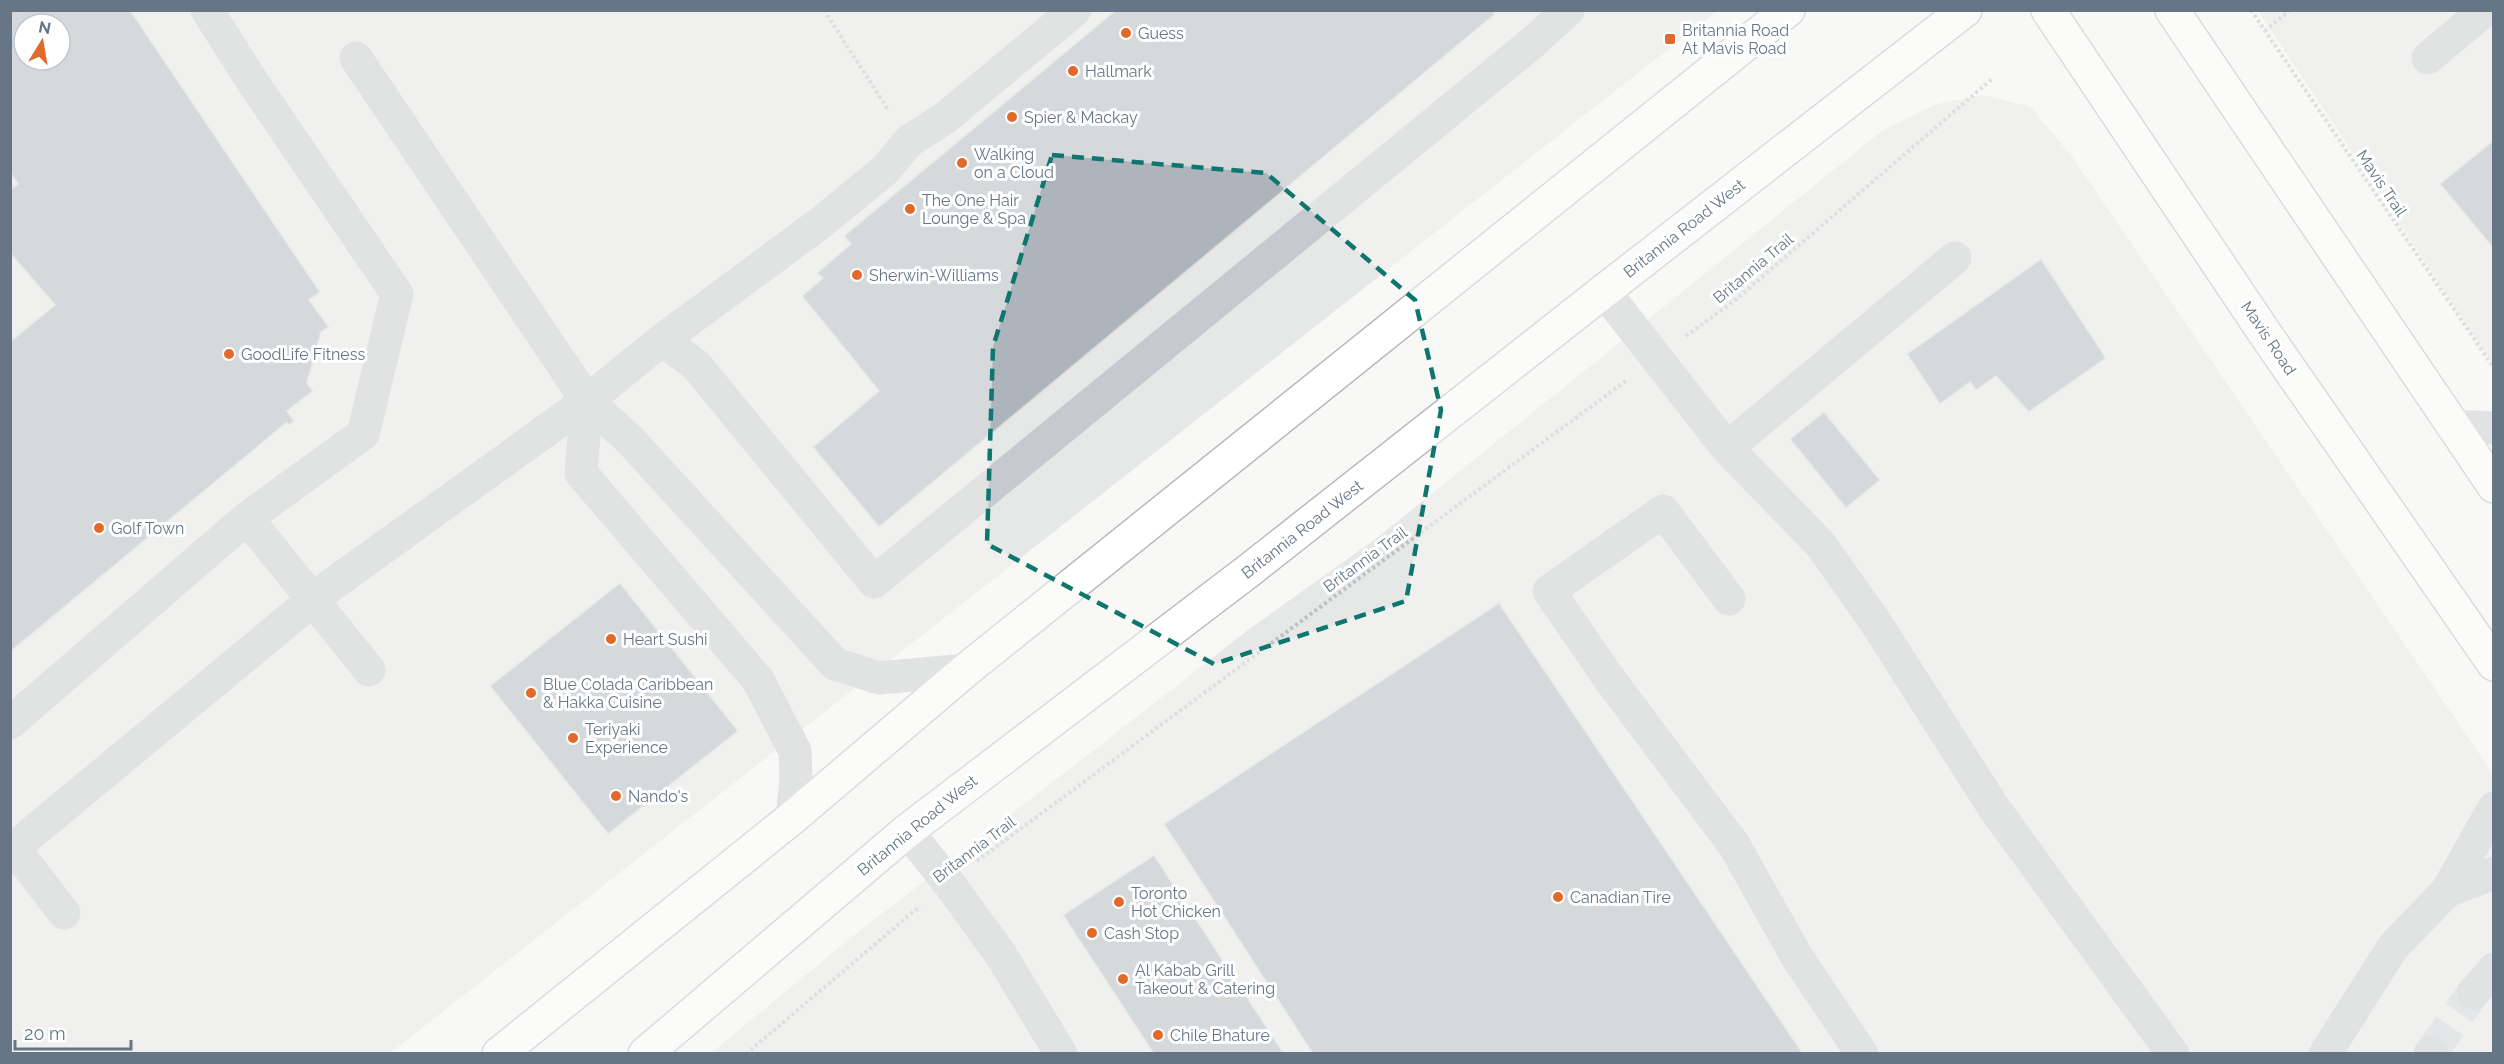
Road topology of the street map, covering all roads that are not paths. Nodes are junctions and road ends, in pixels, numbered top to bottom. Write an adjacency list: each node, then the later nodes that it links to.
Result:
1 (207, 10): 19 (lane)
2 (1076, 10): 13 (lane)
3 (1568, 10): 13 (lane)
4 (1788, 10): 24 (main road)
5 (1965, 10): 12 (main road, Britannia Road West)
6 (2048, 10): 22 (main road, Mavis Road)
7 (2172, 10): 15 (main road)
8 (2485, 10): 10 (lane)
9 (356, 58): 14 (lane)
10 (2428, 58)
11 (1955, 258): 17 (lane)
12 (1604, 291): 17 (lane); 28 (main road, Britannia Road West)
13 (662, 340): 14 (lane)
14 (587, 401): 21 (lane); 24 (lane); 27 (lane)
15 (2452, 426): 16 (lane); 18 (main road)
16 (2493, 428)
17 (1727, 448): 37 (lane)
18 (2493, 486)
19 (247, 518): 21 (lane); 25 (lane)
20 (1729, 599): 36 (lane)
21 (313, 600): 23 (lane); 29 (lane)
22 (2493, 663)
23 (369, 669)
24 (966, 670): 27 (main road)
25 (10, 723)
26 (2493, 808): 31 (lane)
27 (792, 818): 33 (main road)
28 (907, 831): 34 (main road, Britannia Road West); 35 (lane)
29 (12, 847): 32 (lane)
30 (2493, 873): 31 (lane)
31 (2448, 891): 38 (lane)
32 (64, 913)
33 (499, 1053)
34 (645, 1053)
35 (1061, 1053)
36 (1862, 1053)
37 (2173, 1053)
38 (2325, 1053)

